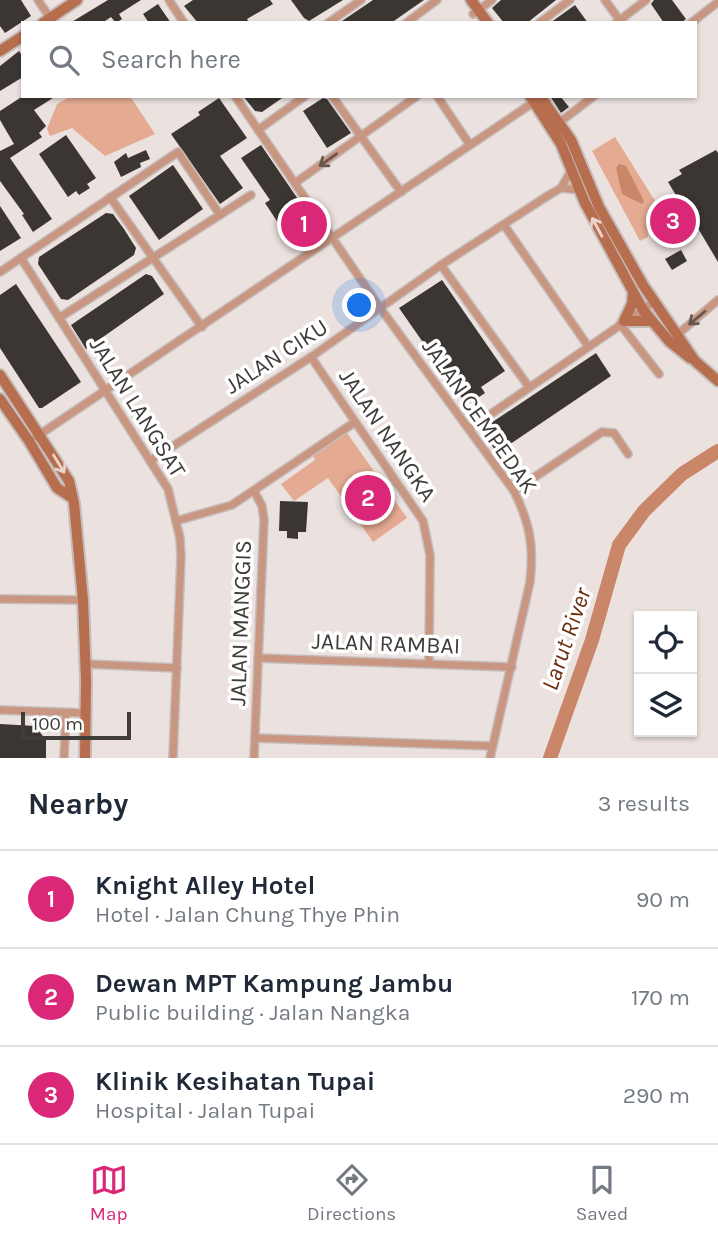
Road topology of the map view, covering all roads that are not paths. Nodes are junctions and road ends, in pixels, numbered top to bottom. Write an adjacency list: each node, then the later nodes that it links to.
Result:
1 (38, 0): 14 (street)
2 (77, 0): 14 (main road)
3 (169, 0): 15 (street)
4 (361, 0): 16 (street)
5 (437, 0): 17 (street)
6 (463, 0): 13 (main road)
7 (471, 0): 13 (main road)
8 (492, 0): 13 (street)
9 (570, 0): 18 (street)
10 (605, 0): 19 (street)
11 (646, 0): 20 (street)
12 (718, 2): 21 (street)
13 (477, 16)
14 (46, 20)
15 (183, 21)
16 (331, 21)
17 (409, 21)
18 (542, 21)
19 (618, 21)
20 (620, 21)
21 (694, 21)
22 (21, 37): 23 (main road)
23 (0, 51)
24 (236, 98): 32 (street, JALAN CEMPEDAK)
25 (302, 98): 32 (street)
26 (334, 98): 33 (street)
27 (414, 98): 33 (street)
28 (438, 98): 34 (street)
29 (536, 98): 31 (main road); 34 (street); 35 (main road)
30 (591, 98): 31 (street)
31 (560, 122): 51 (main road)
32 (258, 130): 36 (street, JALAN CEMPEDAK)
33 (362, 136): 36 (street, one-way to 36); 39 (street)
34 (470, 145): 39 (street)
35 (572, 169): 37 (street); 38 (main road)
36 (295, 183): 44 (street, JALAN CEMPEDAK)
37 (561, 188): 38 (street); 43 (street, JALAN CIKU)
38 (580, 190): 49 (main road, one-way to 38)
39 (401, 192): 44 (street)
40 (251, 195): 42 (street)
41 (110, 197): 42 (street); 45 (street); 46 (street)
42 (220, 215): 46 (street)
43 (503, 225): 47 (street, JALAN CIKU); 59 (street)
44 (333, 238): 52 (street, JALAN CEMPEDAK); 57 (street)
45 (20, 258): 48 (street); 54 (street, JALAN LANGSAT)
46 (153, 258): 54 (street); 57 (street)
47 (441, 265): 52 (street, JALAN CIKU); 65 (street)
48 (0, 272)
49 (633, 293): 53 (main road); 56 (main road)
50 (718, 300): 58 (street, one-way to 58)
51 (654, 302): 53 (street); 58 (main road)
52 (380, 309): 60 (street, JALAN CIKU); 69 (street, JALAN CEMPEDAK)
53 (643, 310): 55 (main road); 56 (street)
54 (59, 318): 66 (street, JALAN LANGSAT)
55 (652, 321): 56 (main road); 61 (main road)
56 (622, 323): 59 (street); 62 (street)
57 (202, 327): 66 (street)
58 (677, 335): 61 (main road)
59 (588, 346): 65 (street)
60 (311, 357): 68 (street, JALAN NANGKA); 73 (street, JALAN CIKU)
61 (695, 361): 64 (main road)
62 (659, 374)
63 (0, 375): 70 (main road)
64 (717, 378)
65 (529, 387): 69 (street)
66 (106, 391): 70 (street); 73 (street, JALAN LANGSAT)
67 (0, 399): 71 (main road)
68 (355, 422): 74 (street); 81 (street, JALAN NANGKA)
69 (469, 429): 75 (street, JALAN CEMPEDAK)
70 (40, 434): 71 (street); 76 (main road, one-way to 76)
71 (29, 441): 76 (main road)
72 (628, 454): 75 (street)
73 (150, 461): 77 (street, JALAN LANGSAT)
74 (254, 491): 77 (street); 80 (street, JALAN MANGGIS)
75 (514, 491): 83 (street, JALAN CEMPEDAK)
76 (71, 497): 79 (main road)
77 (176, 521): 84 (street, JALAN LANGSAT)
78 (0, 598): 79 (street)
79 (83, 600): 82 (main road)
80 (258, 658): 81 (street, JALAN RAMBAI); 88 (street, JALAN MANGGIS)
81 (429, 663): 83 (street, JALAN RAMBAI)
82 (86, 664): 84 (street); 87 (main road)
83 (512, 667): 89 (street, JALAN CEMPEDAK)
84 (177, 668): 92 (street, JALAN LANGSAT)
85 (0, 710): 86 (street)
86 (66, 713): 87 (street); 90 (street)
87 (85, 713): 91 (main road)
88 (255, 738): 89 (street); 93 (street, JALAN MANGGIS)
89 (492, 746): 94 (street, JALAN CEMPEDAK)
90 (64, 758)
91 (85, 758)
92 (173, 758)
93 (254, 758)
94 (490, 758)

